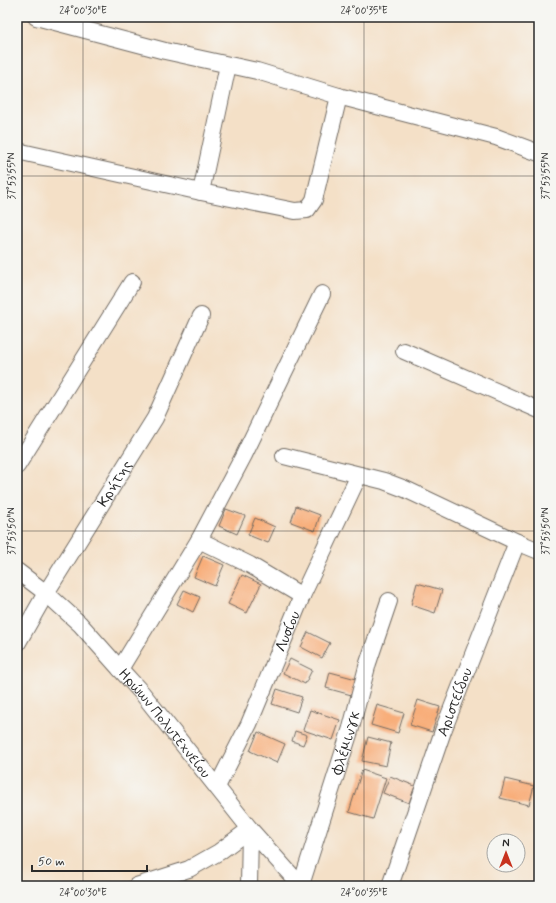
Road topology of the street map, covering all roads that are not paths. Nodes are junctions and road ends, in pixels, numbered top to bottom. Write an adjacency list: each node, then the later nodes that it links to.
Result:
1 (36, 17): 2 (street)
2 (228, 65): 3 (street); 6 (street)
3 (339, 96): 5 (street); 6 (street)
4 (17, 151): 6 (street)
5 (539, 153)
6 (201, 192)
7 (132, 282): 13 (street)
8 (322, 294): 15 (street)
9 (201, 316): 19 (street, Κρήτης)
10 (404, 351): 11 (street)
11 (539, 410)
12 (284, 456): 14 (street)
13 (17, 466)
14 (359, 475): 16 (street); 20 (street, Λυσίου)
15 (199, 540): 20 (street); 23 (street)
16 (517, 542): 17 (street); 29 (street, Αριστείδου)
17 (539, 552)
18 (17, 571): 19 (street, Ηρώων Πολυτεχνείου)
19 (46, 593): 22 (street, Κρήτης); 23 (street, Ηρώων Πολυτεχνείου)
20 (302, 596): 24 (street, Λυσίου)
21 (389, 601): 28 (street, Φλέμινγκ)
22 (17, 644)
23 (120, 670): 24 (street, Ηρώων Πολυτεχνείου)
24 (217, 787): 25 (street, Ηρώων Πολυτεχνείου)
25 (250, 829): 26 (street); 27 (street); 28 (street, Ηρώων Πολυτεχνείου)
26 (136, 886)
27 (249, 886)
28 (301, 886)
29 (390, 886)

